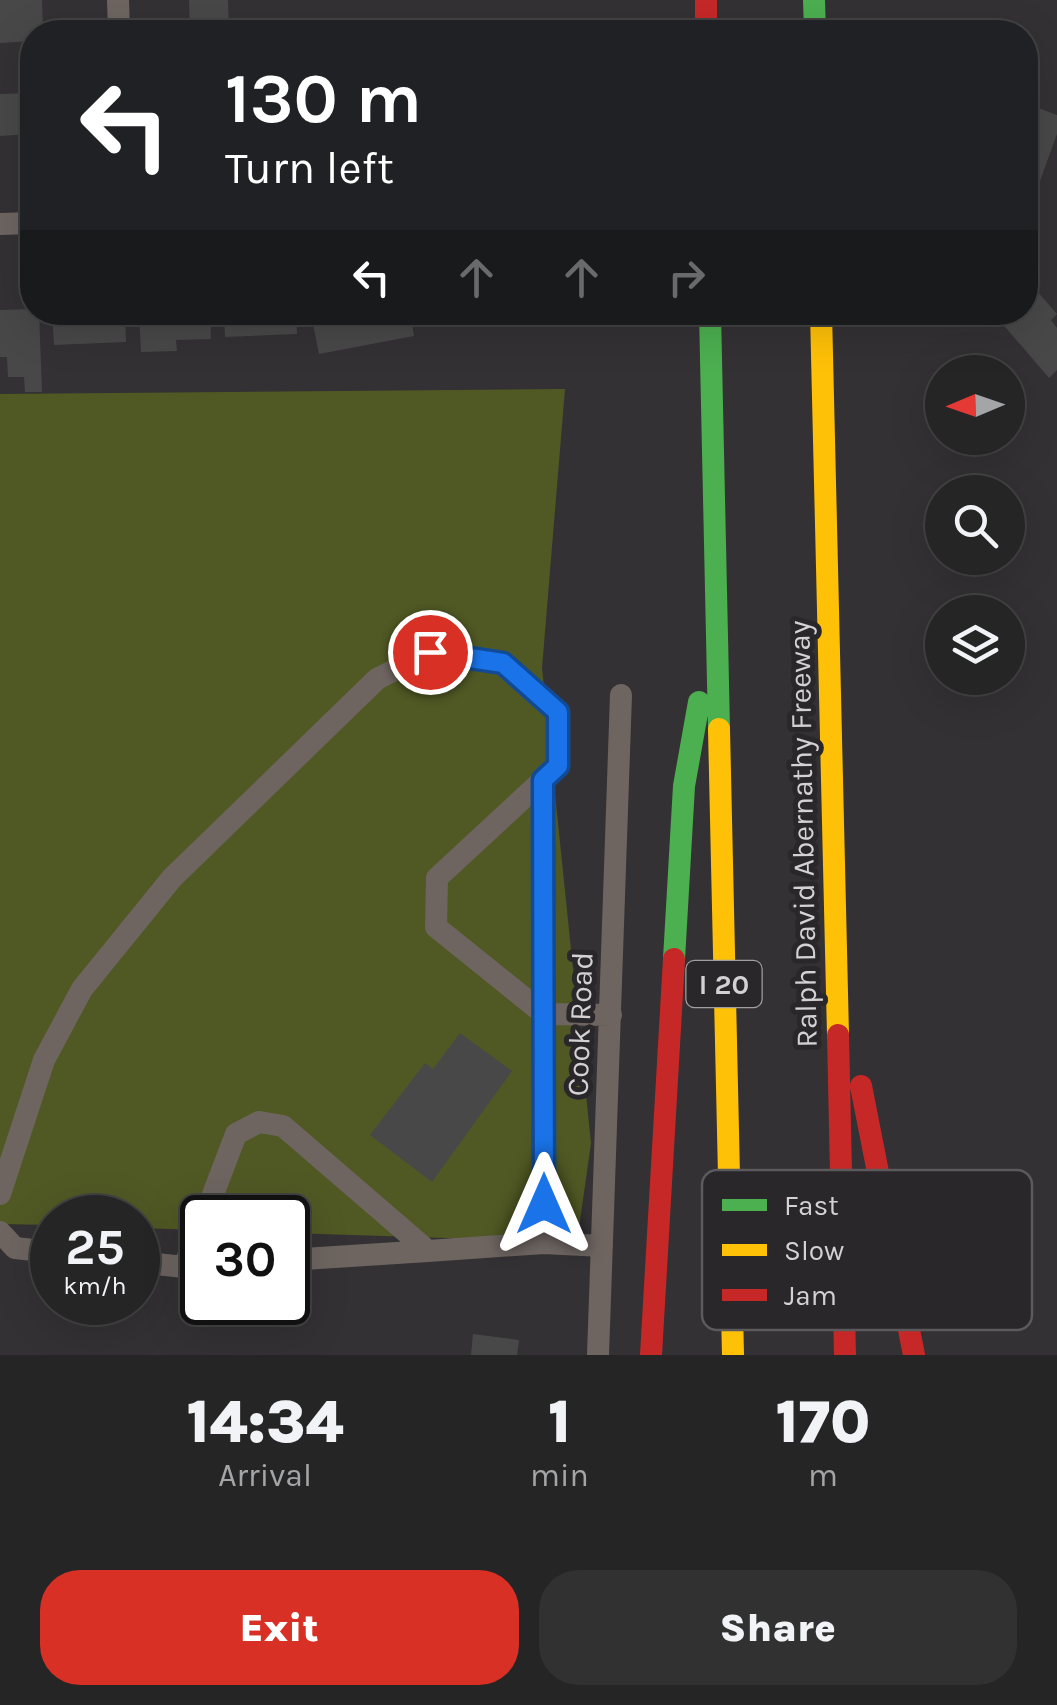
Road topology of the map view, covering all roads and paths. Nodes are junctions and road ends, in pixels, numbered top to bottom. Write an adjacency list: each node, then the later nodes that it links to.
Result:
1 (710, 325): 3 (highway, I 20)
2 (822, 325): 4 (highway, Ralph David Abernathy Freeway)
3 (714, 613): 9 (highway, I 20); 24 (highway)
4 (829, 642): 10 (highway, Ralph David Abernathy Freeway); 11 (highway)
5 (622, 695): 8 (street, Cook Road)
6 (543, 780): 7 (street); 7 (street); 12 (street)
7 (544, 1014): 8 (street); 15 (street)
8 (611, 1015): 16 (street, Cook Road)
9 (728, 1170)
10 (841, 1170)
11 (876, 1170)
12 (0, 1194)
13 (212, 1195): 18 (street)
14 (0, 1232): 17 (street)
15 (544, 1242): 16 (street); 18 (street)
16 (602, 1246): 23 (street, Cook Road)
17 (30, 1250)
18 (428, 1252): 19 (street)
19 (310, 1259)
20 (731, 1330): 25 (highway, I 20)
21 (844, 1330): 26 (highway, Ralph David Abernathy Freeway)
22 (909, 1330): 27 (highway)
23 (598, 1355)
24 (650, 1355)
25 (732, 1355)
26 (845, 1355)
27 (914, 1355)

